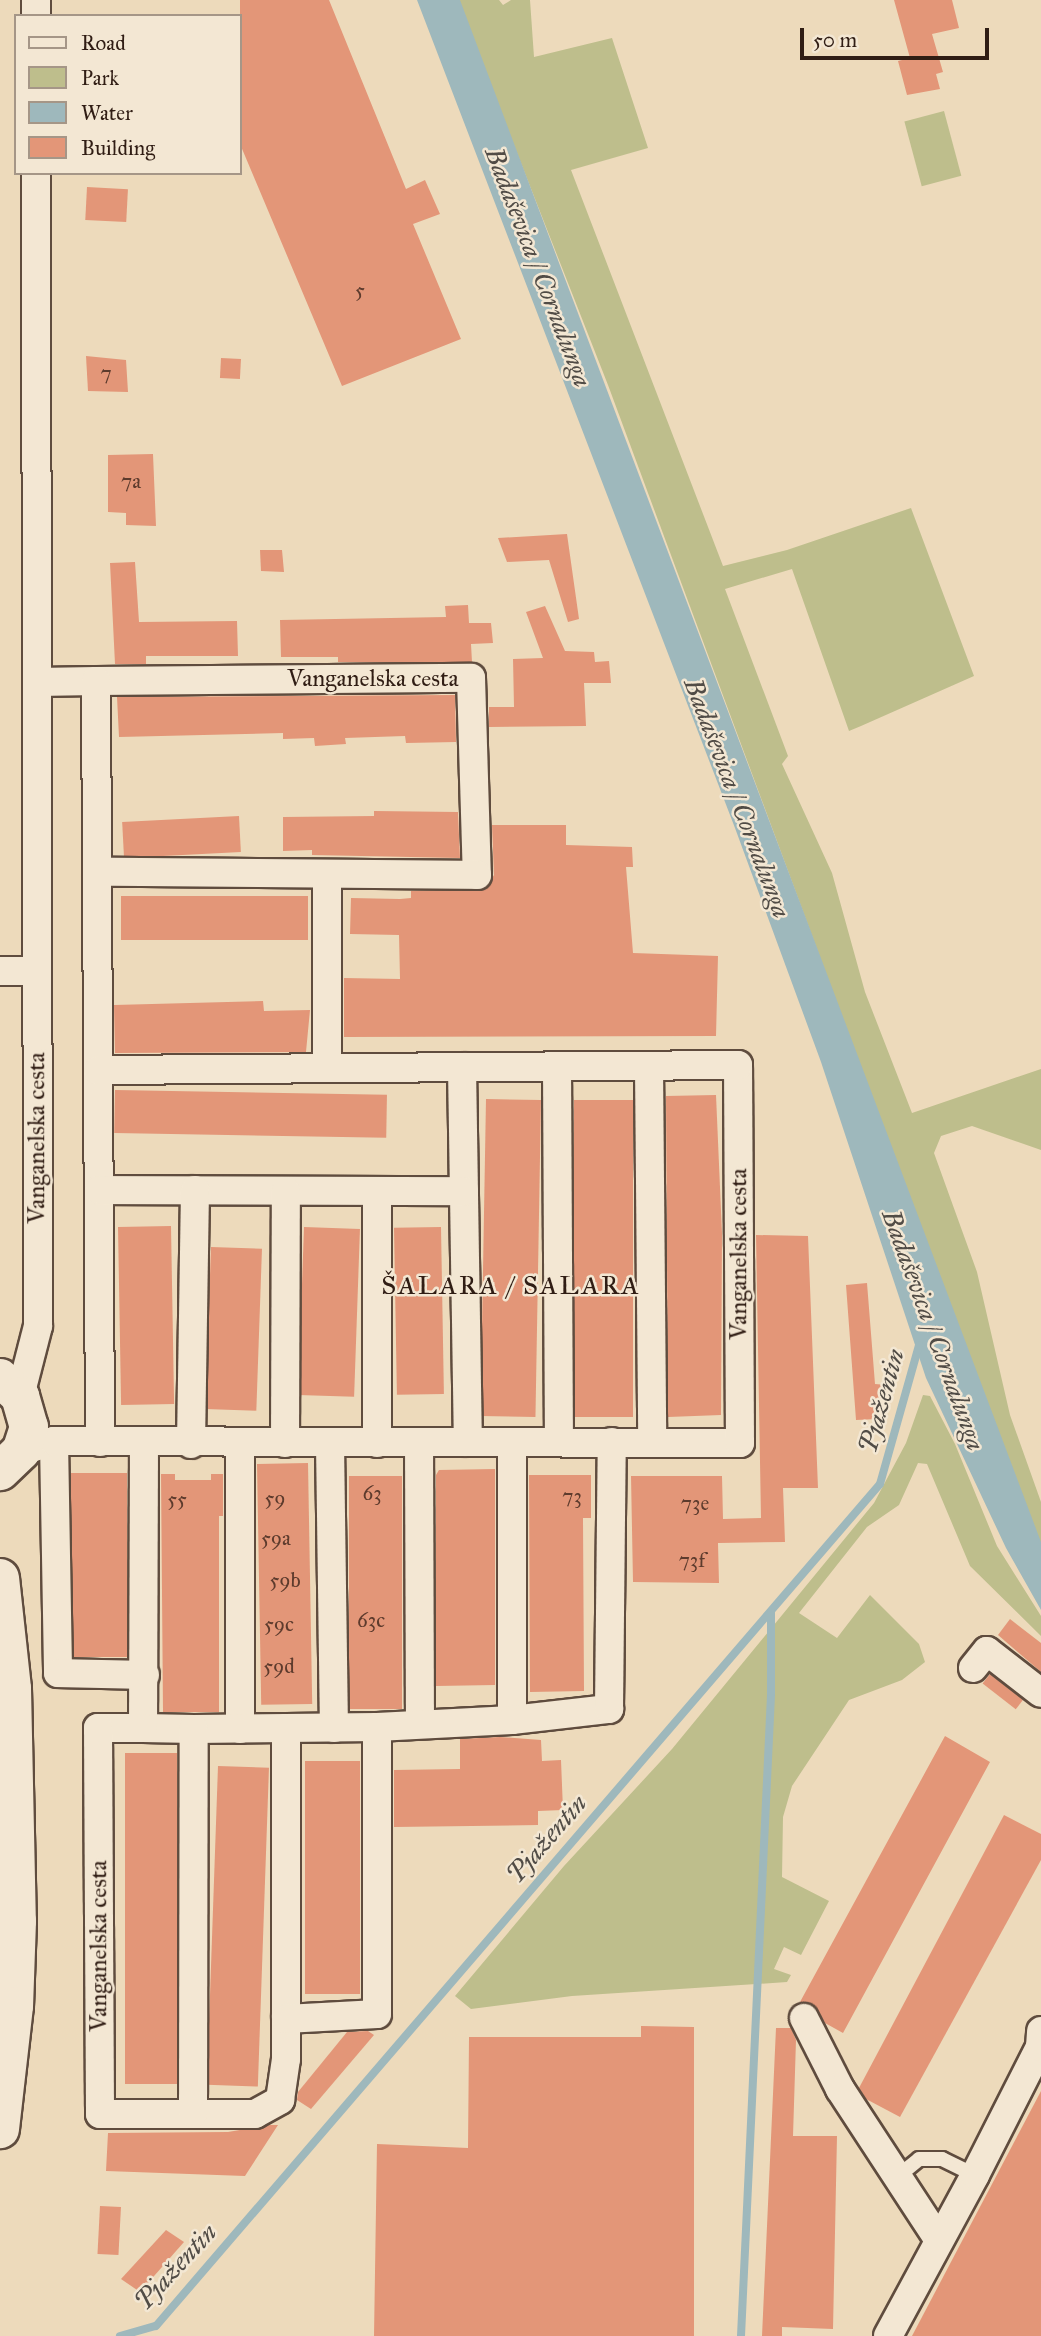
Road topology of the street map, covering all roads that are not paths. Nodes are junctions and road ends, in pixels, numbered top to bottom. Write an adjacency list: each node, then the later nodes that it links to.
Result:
1 (36, 175): 3 (street, Vanganelska cesta)
2 (96, 681): 3 (street, Vanganelska cesta); 4 (street); 5 (street, Vanganelska cesta)
3 (37, 682): 7 (street, Vanganelska cesta)
4 (97, 872): 5 (street, Vanganelska cesta); 12 (street)
5 (327, 874): 11 (street)
6 (0, 971): 7 (street)
7 (37, 971): 18 (street, Vanganelska cesta)
8 (557, 1066): 9 (street, Vanganelska cesta); 10 (street, Vanganelska cesta); 29 (street)
9 (649, 1066): 23 (street); 23 (street, Vanganelska cesta)
10 (462, 1067): 11 (street, Vanganelska cesta); 17 (street)
11 (327, 1068): 12 (street, Vanganelska cesta)
12 (98, 1070): 13 (street)
13 (99, 1189): 14 (street); 19 (street)
14 (195, 1190): 15 (street); 31 (street)
15 (286, 1191): 16 (street); 25 (street)
16 (377, 1191): 17 (street); 27 (street)
17 (464, 1191): 20 (street)
18 (14, 1431): 19 (street, Vanganelska cesta); 34 (street, Vanganelska cesta)
19 (100, 1442): 30 (street, Vanganelska cesta)
20 (468, 1442): 21 (street, Vanganelska cesta); 28 (street, Vanganelska cesta)
21 (512, 1442): 29 (street, Vanganelska cesta); 36 (street)
22 (612, 1442): 23 (street, Vanganelska cesta); 29 (street, Vanganelska cesta); 36 (street, Vanganelska cesta)
23 (652, 1442)
24 (240, 1443): 25 (street, Vanganelska cesta); 31 (street, Vanganelska cesta); 42 (street)
25 (285, 1443): 26 (street, Vanganelska cesta)
26 (330, 1443): 27 (street, Vanganelska cesta); 41 (street)
27 (377, 1443): 28 (street, Vanganelska cesta)
28 (419, 1443): 37 (street)
29 (559, 1443)
30 (144, 1444): 31 (street, Vanganelska cesta); 34 (street)
31 (191, 1444)
32 (0, 1578): 44 (street)
33 (973, 1668): 35 (street)
34 (145, 1675): 39 (street)
35 (1041, 1693)
36 (512, 1720): 37 (street, Vanganelska cesta)
37 (420, 1724): 38 (street, Vanganelska cesta)
38 (377, 1727): 41 (street, Vanganelska cesta); 46 (street)
39 (143, 1728): 43 (street, Vanganelska cesta); 48 (street, Vanganelska cesta)
40 (286, 1728): 41 (street, Vanganelska cesta); 42 (street, Vanganelska cesta); 46 (street, Vanganelska cesta)
41 (334, 1728)
42 (240, 1729): 43 (street, Vanganelska cesta)
43 (194, 1730): 48 (street)
44 (7, 2005): 49 (street)
45 (804, 2018): 51 (street)
46 (286, 2020): 48 (street, Vanganelska cesta)
47 (1041, 2042): 50 (street)
48 (193, 2113)
49 (0, 2129)
50 (975, 2175): 51 (lane); 52 (street)
51 (897, 2177): 52 (street)
52 (939, 2239): 53 (street)
53 (888, 2336)

